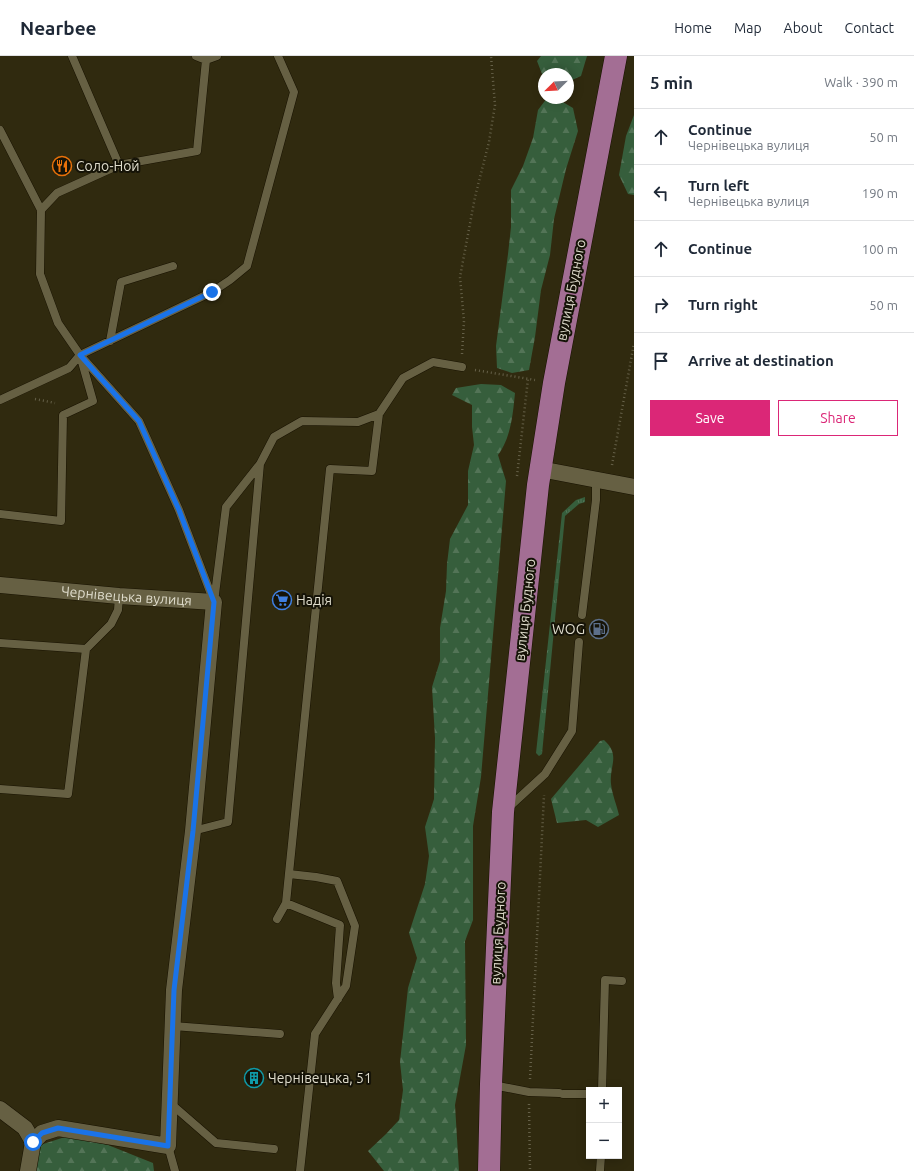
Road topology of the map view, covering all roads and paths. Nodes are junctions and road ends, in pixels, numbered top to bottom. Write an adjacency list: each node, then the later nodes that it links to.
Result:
1 (72, 56): 9 (lane)
2 (196, 56): 7 (lane)
3 (217, 56): 7 (lane)
4 (278, 56): 12 (lane)
5 (492, 56): 15 (path)
6 (616, 56): 17 (highway, вулиця Будного)
7 (206, 60): 9 (lane)
8 (0, 130): 10 (lane)
9 (119, 165): 10 (lane)
10 (41, 210): 14 (lane)
11 (174, 266): 12 (lane)
12 (110, 341): 14 (lane)
13 (634, 343): 25 (path)
14 (80, 355): 18 (lane); 21 (lane); 30 (lane)
15 (462, 367): 16 (path); 20 (lane)
16 (528, 379): 17 (path); 24 (path)
17 (554, 382): 23 (highway, вулиця Будного)
18 (13, 394): 19 (lane); 21 (path)
19 (0, 400)
20 (379, 414): 22 (lane); 39 (lane)
21 (63, 415): 27 (lane)
22 (260, 464): 30 (lane); 38 (lane)
23 (540, 469): 25 (street); 37 (highway, вулиця Будного)
24 (517, 477)
25 (603, 482): 26 (street); 31 (lane)
26 (634, 487)
27 (0, 514)
28 (0, 584): 29 (street, Чернівецька вулиця)
29 (119, 596): 30 (street, Чернівецька вулиця); 34 (lane)
30 (214, 602): 38 (street)
31 (582, 614)
32 (579, 642): 35 (lane)
33 (0, 643): 34 (lane)
34 (86, 649): 36 (lane)
35 (545, 774): 37 (lane); 48 (path)
36 (0, 790)
37 (503, 812): 46 (highway, вулиця Будного)
38 (193, 831): 44 (street)
39 (289, 874): 40 (lane); 43 (lane)
40 (286, 903): 41 (lane); 43 (lane)
41 (277, 919)
42 (622, 981): 47 (lane)
43 (338, 999): 58 (lane)
44 (173, 1026): 45 (lane); 50 (street)
45 (280, 1034)
46 (491, 1084): 48 (lane); 59 (highway, вулиця Будного)
47 (602, 1087)
48 (529, 1092): 49 (lane); 60 (path)
49 (586, 1094)
50 (170, 1103): 53 (street); 54 (lane)
51 (0, 1109): 52 (street)
52 (33, 1142): 53 (street); 56 (street)
53 (168, 1146): 57 (lane)
54 (274, 1149)
55 (601, 1159): 61 (lane)
56 (28, 1171)
57 (175, 1171)
58 (300, 1171)
59 (489, 1171)
60 (530, 1171)
61 (600, 1171)

